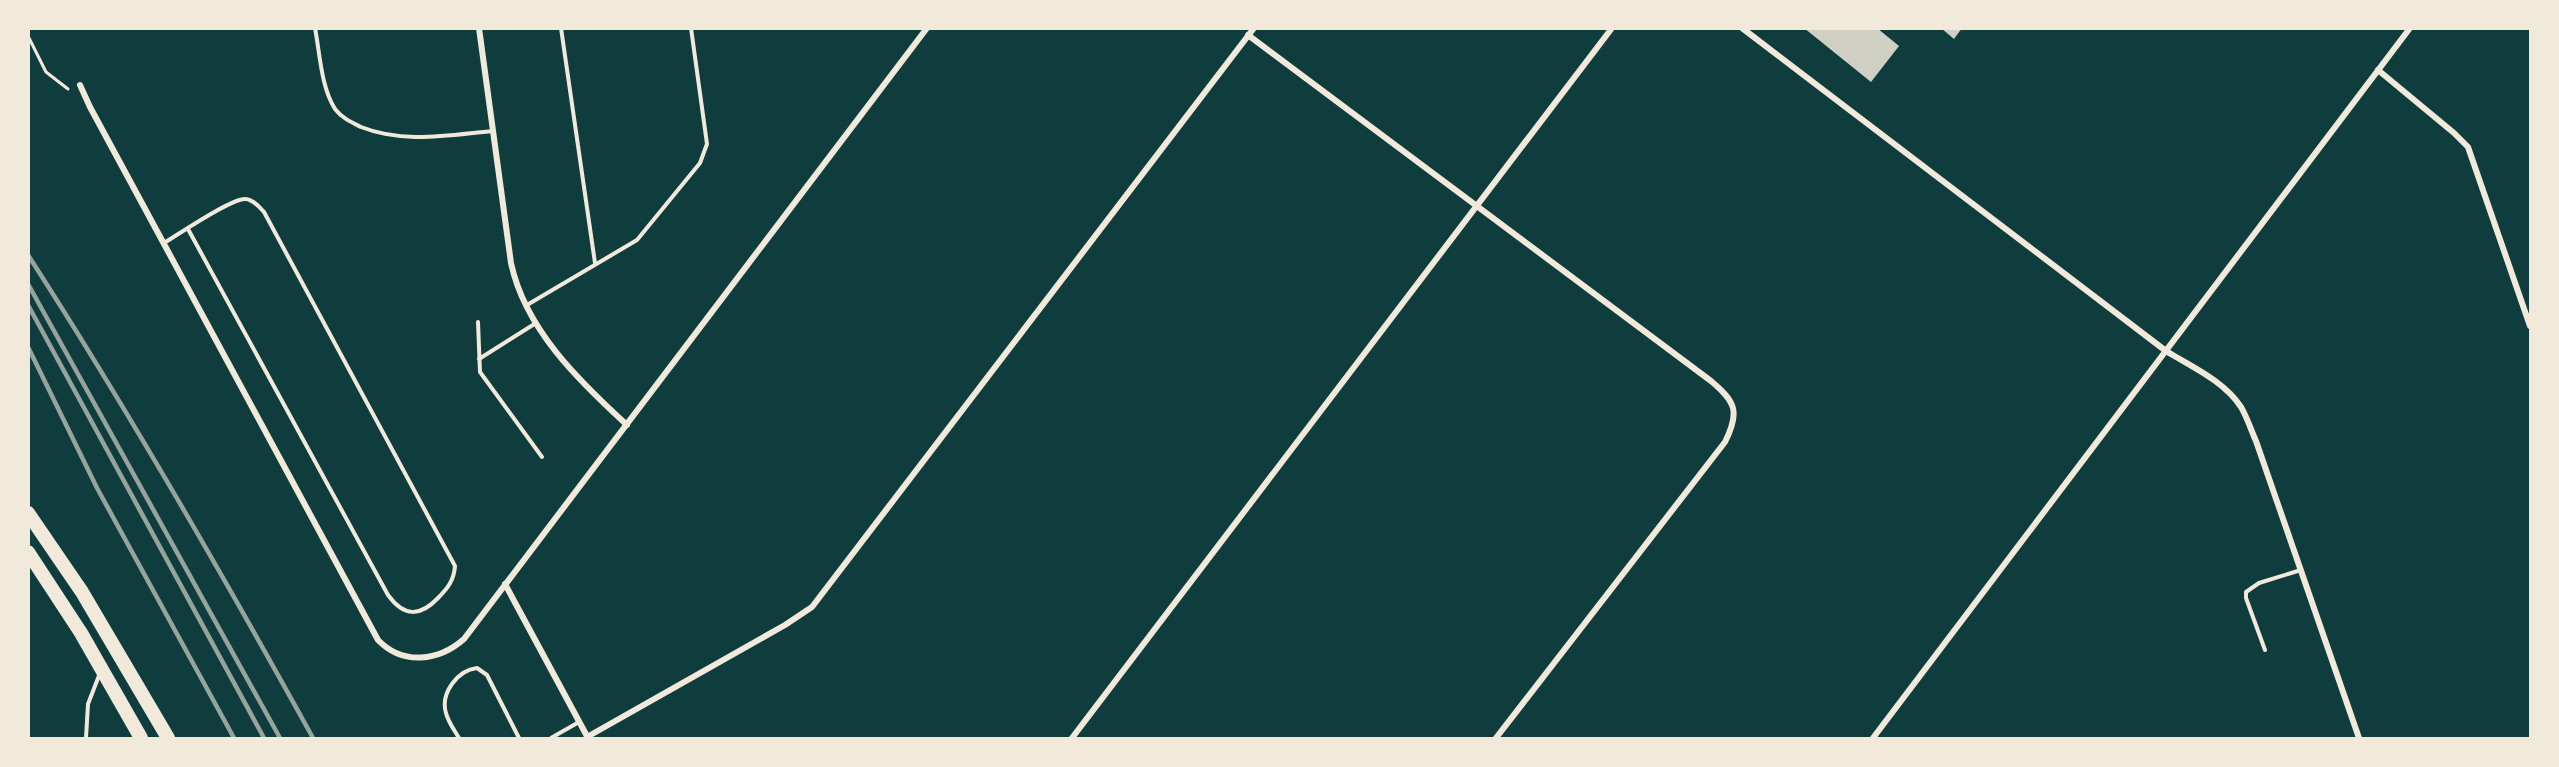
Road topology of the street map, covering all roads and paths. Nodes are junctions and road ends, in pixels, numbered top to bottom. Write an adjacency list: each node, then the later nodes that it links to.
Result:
1 (315, 28): 15 (lane)
2 (479, 28): 15 (street)
3 (561, 28): 19 (lane)
4 (691, 28): 19 (lane)
5 (927, 28): 26 (street)
6 (1254, 28): 10 (street)
7 (1612, 28): 16 (street)
8 (1742, 28): 24 (street)
9 (2410, 28): 12 (street)
10 (1248, 35): 16 (street); 41 (street)
11 (28, 36): 14 (path)
12 (2378, 70): 23 (street); 24 (street)
13 (80, 85): 14 (street)
14 (90, 107): 18 (street)
15 (493, 131): 20 (street)
16 (1478, 206): 42 (street); 43 (street)
17 (188, 229): 17 (lane); 18 (lane)
18 (163, 243): 31 (street)
19 (596, 263): 20 (lane)
20 (527, 305): 22 (street)
21 (478, 322): 25 (lane)
22 (536, 322): 25 (lane); 26 (street)
23 (2530, 326)
24 (2166, 351): 30 (street); 44 (street)
25 (479, 359): 27 (lane)
26 (627, 424): 31 (street)
27 (542, 457)
28 (28, 513): 37 (main road)
29 (28, 552): 33 (main road)
30 (2302, 570): 32 (lane); 45 (street)
31 (505, 585): 34 (street)
32 (2265, 650)
33 (102, 669): 35 (lane); 36 (main road)
34 (579, 722): 40 (lane); 41 (street)
35 (86, 738)
36 (141, 738)
37 (168, 738)
38 (459, 738): 39 (lane)
39 (519, 738)
40 (551, 738)
41 (588, 738)
42 (1072, 738)
43 (1496, 738)
44 (1873, 738)
45 (2359, 738)

